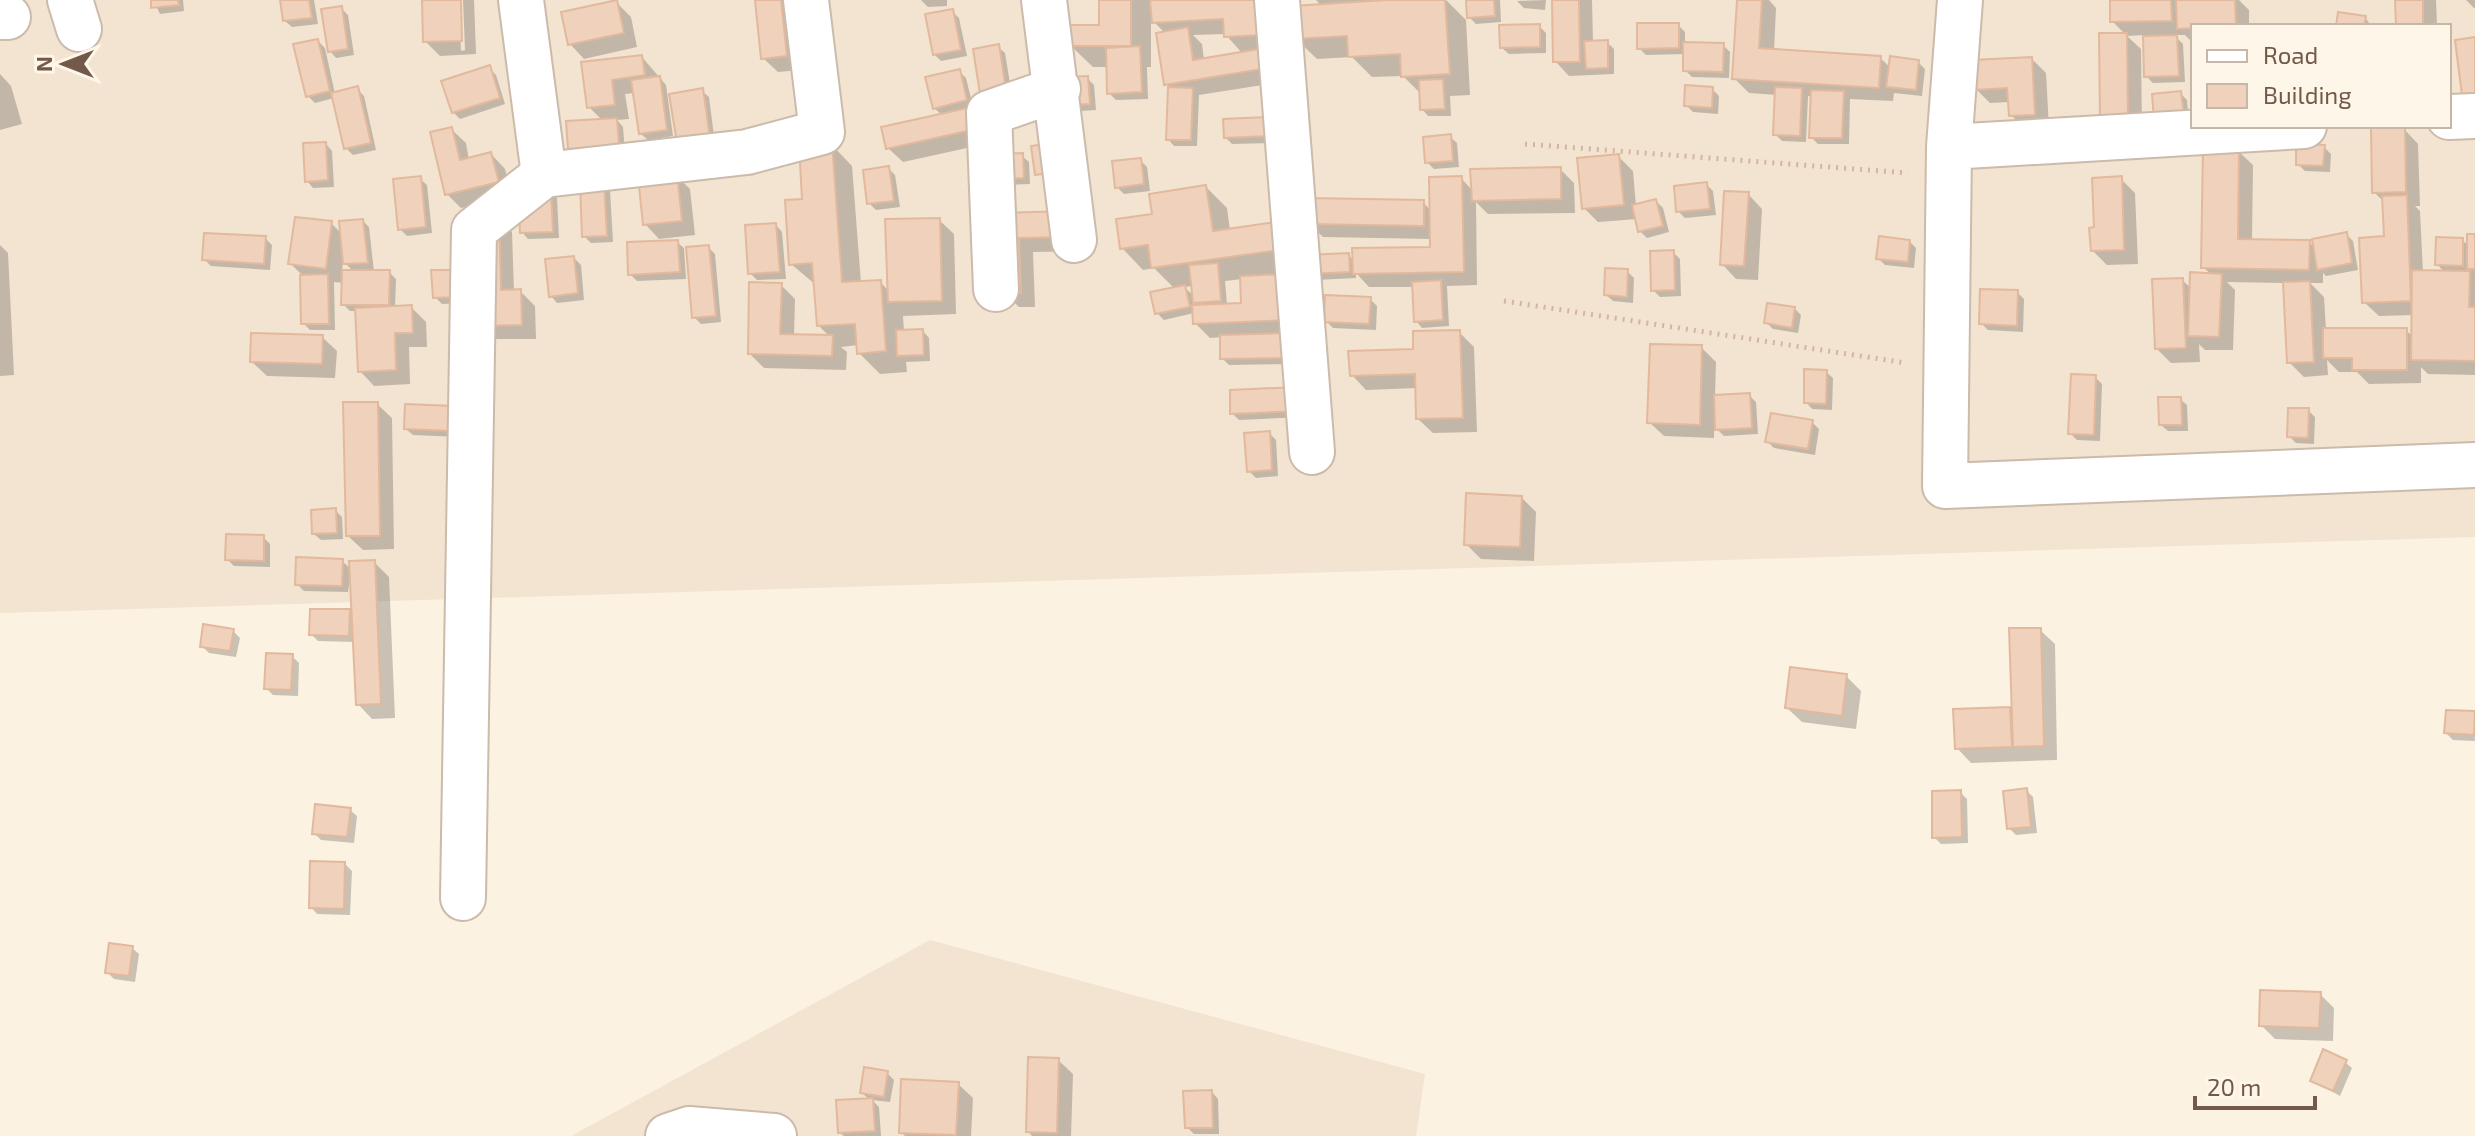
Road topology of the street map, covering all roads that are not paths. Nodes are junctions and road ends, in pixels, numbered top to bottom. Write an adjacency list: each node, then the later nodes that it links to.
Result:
1 (521, 0): 11 (street)
2 (806, 0): 11 (street)
3 (1044, 0): 6 (street)
4 (1277, 0): 14 (street)
5 (1960, 0): 10 (street)
6 (1058, 89): 12 (street); 13 (street)
7 (2475, 116): 8 (street)
8 (2451, 117)
9 (2284, 128): 10 (street)
10 (1949, 162): 15 (street)
11 (544, 175): 16 (street)
12 (1074, 240)
13 (996, 289)
14 (1312, 452)
15 (2475, 465)
16 (463, 898)
17 (668, 1136): 18 (street)
18 (774, 1136)

